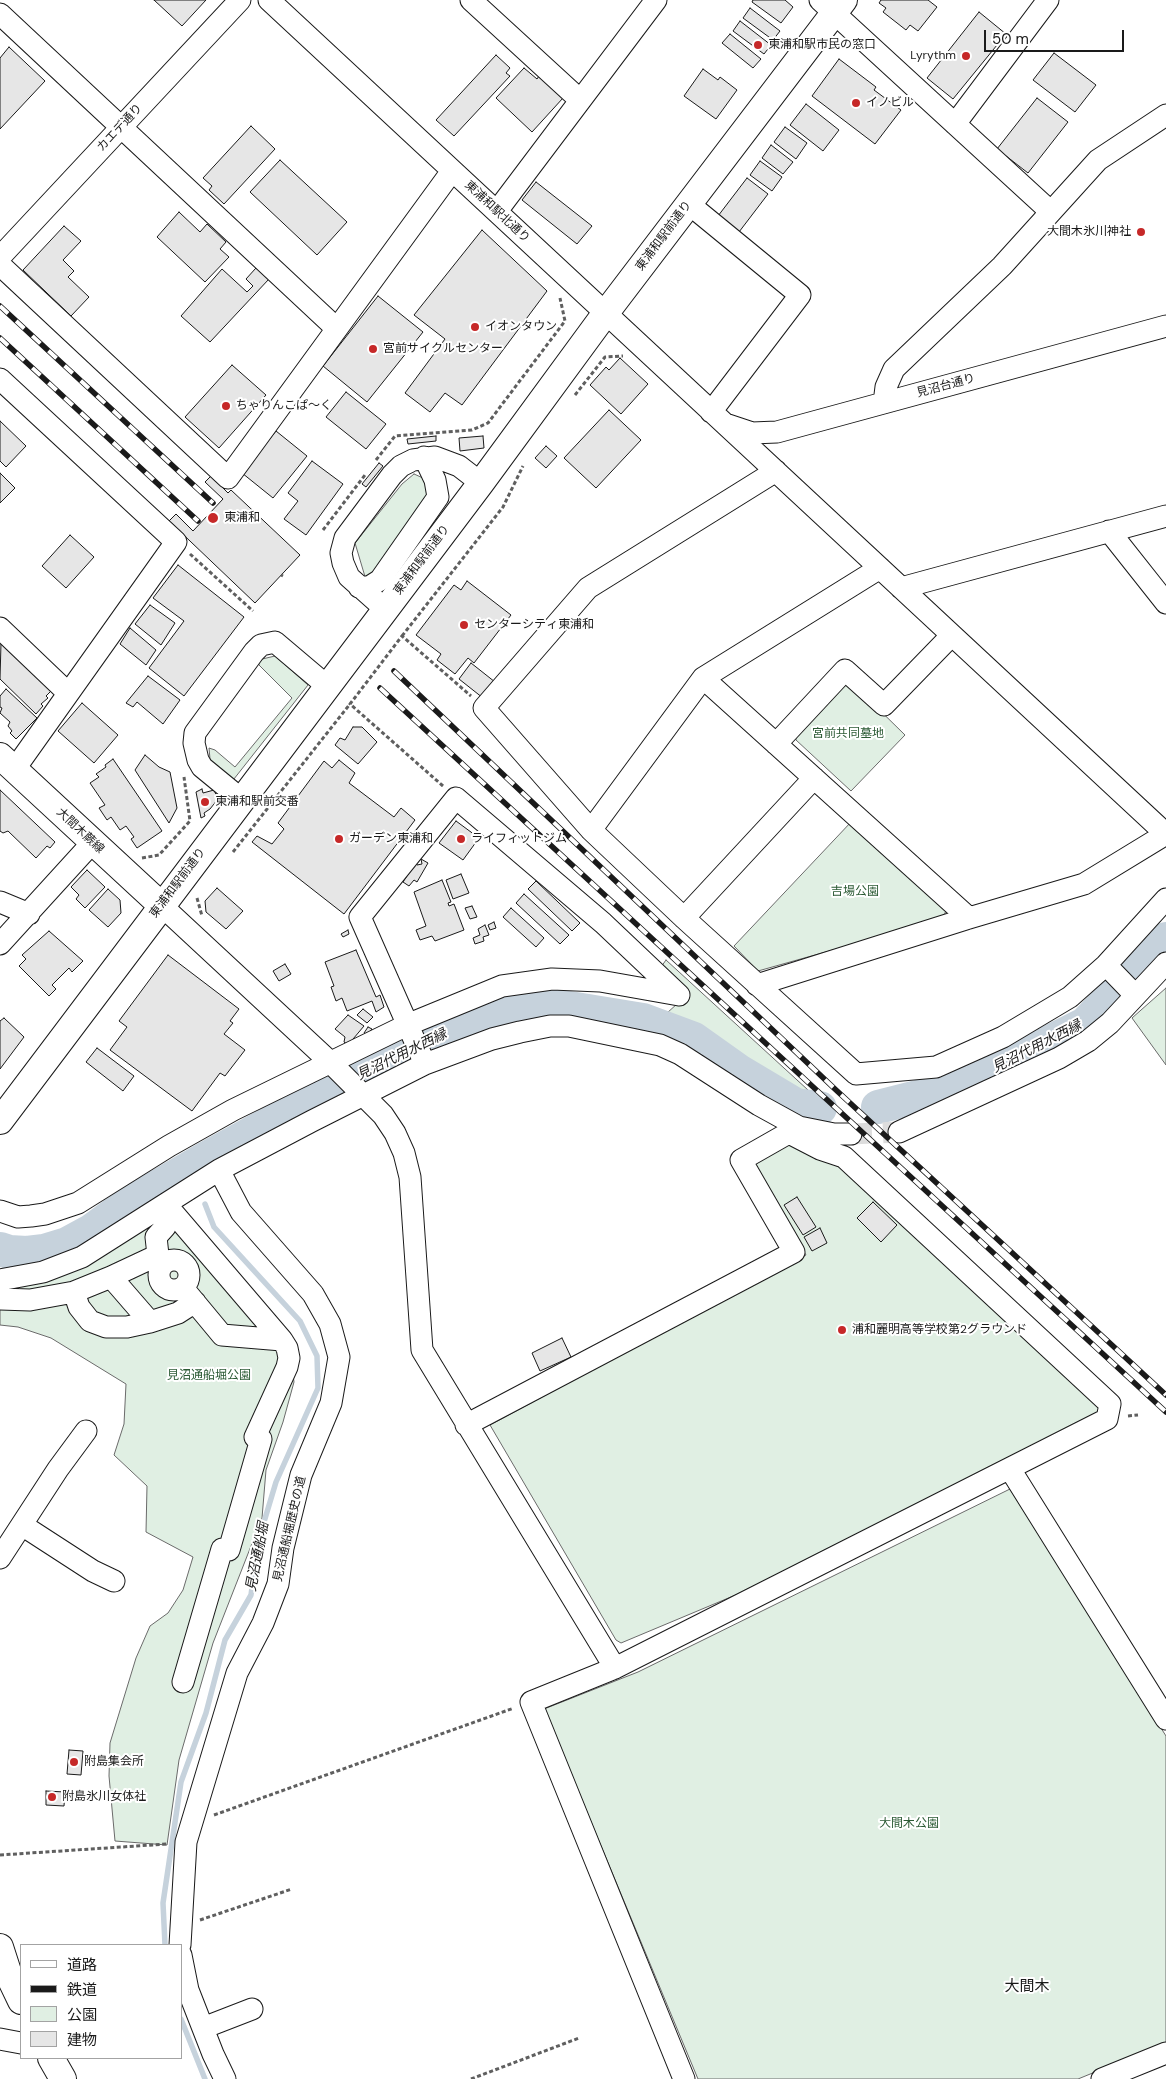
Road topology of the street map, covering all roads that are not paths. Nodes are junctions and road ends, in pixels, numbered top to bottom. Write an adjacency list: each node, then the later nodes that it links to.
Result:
1 (240, 0): 11 (street, カエデ通り)
2 (269, 0): 12 (street, 東浦和駅北通り)
3 (471, 0): 8 (street)
4 (1048, 0): 10 (street)
5 (647, 3): 8 (street)
6 (832, 4): 10 (street); 13 (main road, 東浦和駅前通り)
7 (0, 14): 11 (street)
8 (580, 100): 14 (street)
9 (1166, 115): 15 (street)
10 (955, 124): 15 (street)
11 (121, 127): 16 (street, カエデ通り); 20 (street)
12 (452, 171): 14 (street, 東浦和駅北通り); 20 (street)
13 (689, 204): 18 (main road, 東浦和駅前通り); 23 (street)
14 (497, 211): 18 (street, 東浦和駅北通り)
15 (1051, 212): 22 (street)
16 (0, 257)
17 (0, 265): 20 (street)
18 (605, 314): 23 (street, 東浦和駅北通り); 26 (main road, 東浦和駅前通り)
19 (1166, 326): 22 (street, 見沼台通り)
20 (336, 328)
21 (0, 379): 38 (street)
22 (884, 403): 23 (street, 見沼台通り)
23 (718, 418): 25 (street, 東浦和駅北通り)
24 (424, 457): 26 (street); 30 (street); 30 (street)
25 (776, 472): 29 (street, 東浦和駅北通り); 43 (street)
26 (481, 483): 33 (main road, 東浦和駅前通り)
27 (1166, 516): 28 (street)
28 (1109, 531): 31 (street); 32 (street)
29 (880, 568): 31 (street, 東浦和駅北通り); 36 (street)
30 (359, 587): 33 (street)
31 (901, 588): 35 (street, 東浦和駅北通り)
32 (1166, 603)
33 (385, 609): 37 (main road, 東浦和駅前通り)
34 (0, 628): 38 (street)
35 (952, 635): 39 (street); 44 (street, 東浦和駅北通り)
36 (703, 678): 39 (street); 43 (street)
37 (326, 686): 42 (main road, 東浦和駅前通り); 42 (street)
38 (68, 693): 40 (street)
39 (776, 744): 41 (street)
40 (7, 763): 45 (main road, 大間木蕨線)
41 (814, 778): 50 (street); 51 (street)
42 (241, 799): 48 (main road, 東浦和駅前通り)
43 (591, 830): 50 (street)
44 (1166, 834): 51 (street)
45 (93, 842): 48 (main road, 大間木蕨線); 49 (street)
46 (1166, 899): 54 (street)
47 (0, 902): 49 (street)
48 (161, 905): 58 (street); 61 (main road, 東浦和駅前通り)
49 (29, 914): 52 (street)
50 (684, 918): 55 (street)
51 (969, 918): 55 (street)
52 (0, 944)
53 (1166, 963): 56 (street)
54 (1106, 965): 55 (street); 56 (street)
55 (757, 985)
56 (1135, 995): 63 (street)
57 (407, 1026): 57 (street); 58 (street); 59 (street)
58 (330, 1062): 60 (street); 66 (street)
59 (425, 1064): 60 (street); 62 (street)
60 (363, 1096): 65 (street); 75 (street)
61 (0, 1121)
62 (794, 1130): 64 (street); 75 (street); 77 (street)
63 (899, 1132)
64 (851, 1134)
65 (219, 1170): 69 (street); 84 (street, 見沼通船堀歴史の道)
66 (0, 1211)
67 (161, 1258): 68 (street); 71 (street); 74 (street)
68 (111, 1277): 70 (street); 73 (street)
69 (0, 1280)
70 (74, 1292): 72 (street); 73 (street)
71 (189, 1295): 73 (street); 74 (street)
72 (0, 1299)
73 (150, 1322)
74 (282, 1340): 82 (street)
75 (466, 1425): 81 (street)
76 (86, 1431): 78 (street)
77 (1010, 1469): 81 (street); 83 (street)
78 (22, 1525): 79 (street); 80 (street)
79 (0, 1558)
80 (114, 1581)
81 (615, 1668): 96 (street)
82 (183, 1682)
83 (1166, 1719)
84 (180, 1936)
85 (0, 1947): 87 (main road)
86 (182, 1960): 89 (street)
87 (20, 1999)
88 (252, 2009): 89 (street)
89 (203, 2028): 95 (street)
90 (0, 2039): 91 (street)
91 (20, 2043)
92 (1166, 2052): 97 (street)
93 (52, 2059): 94 (main road)
94 (63, 2079)
95 (225, 2079)
96 (684, 2079)
97 (1102, 2079)

